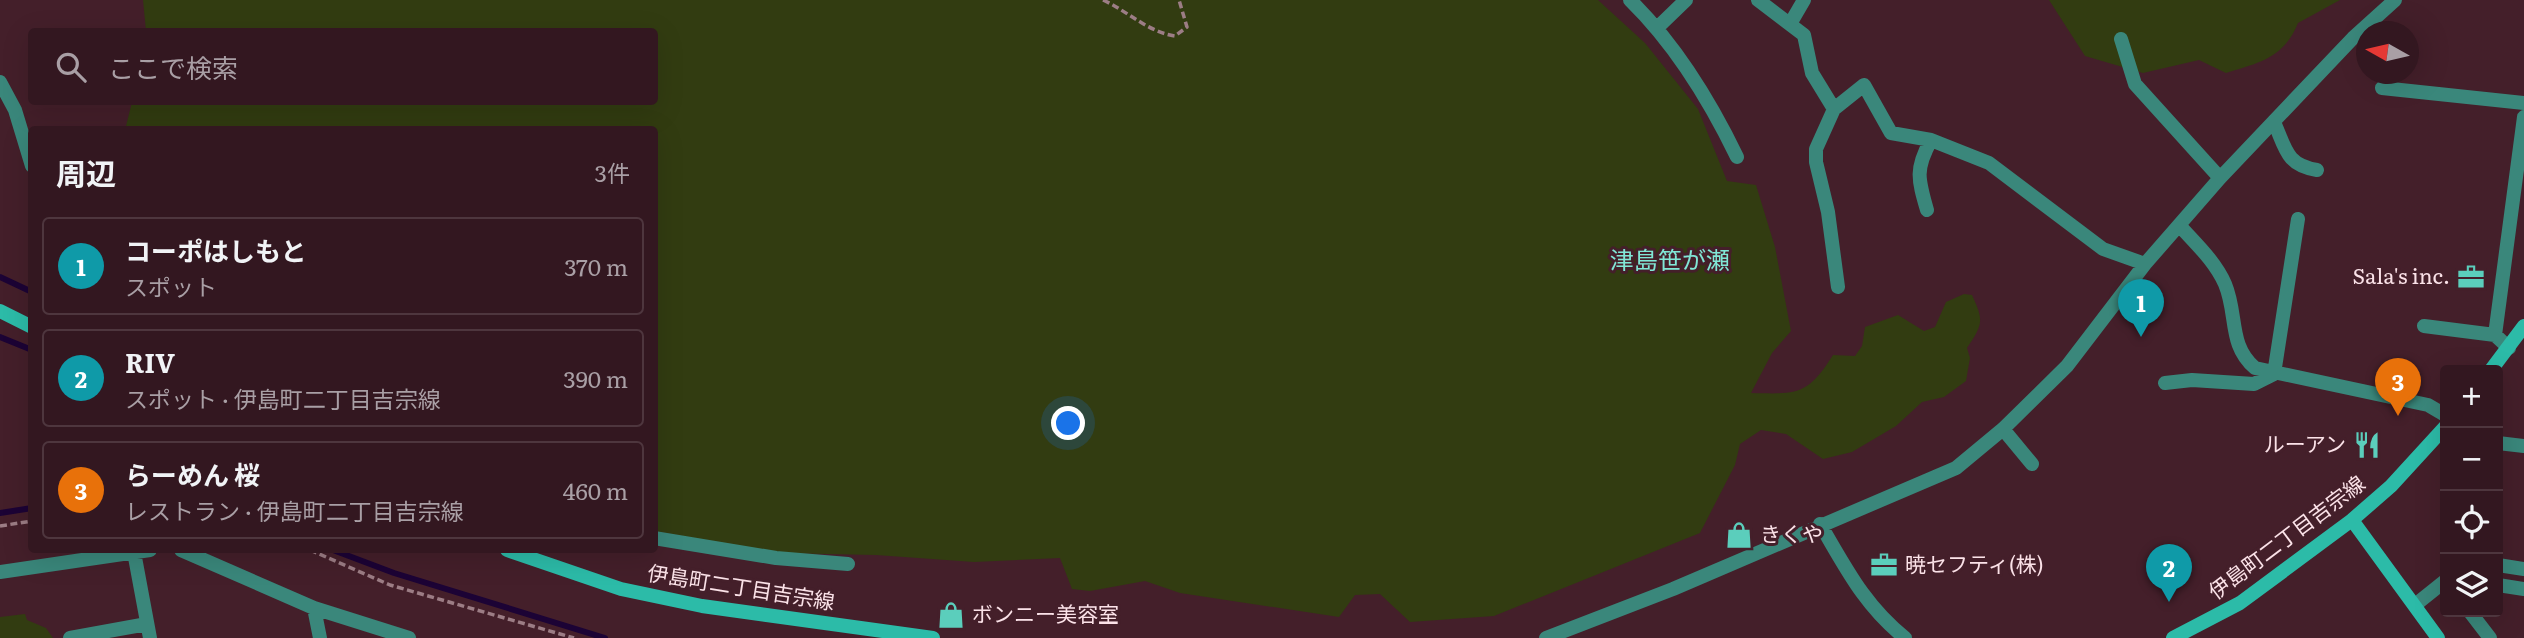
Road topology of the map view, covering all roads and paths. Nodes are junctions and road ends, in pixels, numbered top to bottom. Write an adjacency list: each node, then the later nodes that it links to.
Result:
1 (1103, 0): 2 (path)
2 (1179, 0)
3 (1630, 0): 9 (street)
4 (1686, 0): 9 (street)
5 (1758, 0): 8 (street)
6 (1804, 0): 8 (street)
7 (2395, 0): 16 (street)
8 (1790, 24): 14 (street)
9 (1658, 27): 19 (street)
10 (2121, 38): 21 (street)
11 (0, 82): 18 (street)
12 (2382, 89): 13 (street)
13 (2524, 103)
14 (1834, 109): 17 (street); 26 (street)
15 (2524, 117): 31 (street)
16 (2274, 122): 20 (street); 21 (street)
17 (1931, 140): 22 (street); 25 (street)
18 (28, 153)
19 (1737, 158)
20 (2317, 170)
21 (2220, 178): 24 (street)
22 (1927, 210)
23 (2298, 219): 34 (street)
24 (2179, 225): 25 (street); 34 (street)
25 (2145, 264): 37 (street)
26 (1838, 287)
27 (0, 311): 28 (street)
28 (28, 325)
29 (2424, 326): 31 (street)
30 (2524, 326): 32 (street)
31 (2495, 335): 32 (street)
32 (2509, 348): 33 (street)
33 (2495, 365)
34 (2274, 374): 35 (street); 36 (street)
35 (2165, 383)
36 (2440, 412)
37 (2003, 429): 41 (street); 44 (street)
38 (2440, 433): 42 (street, 伊島町二丁目吉宗線)
39 (2503, 444): 40 (street)
40 (2524, 446)
41 (2032, 464)
42 (2352, 520): 59 (street); 70 (street, 伊島町二丁目吉宗線)
43 (28, 522): 45 (path)
44 (1820, 524): 68 (street); 69 (street)
45 (0, 526)
46 (658, 539): 52 (street)
47 (127, 553): 55 (street)
48 (134, 553): 62 (street)
49 (188, 553): 60 (street)
50 (317, 553): 66 (path)
51 (521, 553): 67 (street, 伊島町二丁目吉宗線)
52 (848, 564)
53 (2503, 566): 54 (street)
54 (2524, 569)
55 (0, 572)
56 (2440, 585): 59 (street)
57 (2503, 586): 58 (street)
58 (2524, 589)
59 (2415, 605): 71 (street)
60 (314, 608): 64 (street); 65 (street)
61 (2474, 617): 72 (street)
62 (149, 631): 63 (street)
63 (70, 638)
64 (320, 638)
65 (409, 638)
66 (575, 638)
67 (928, 638)
68 (1546, 638)
69 (1905, 638)
70 (2173, 638)
71 (2438, 638)
72 (2490, 638)

